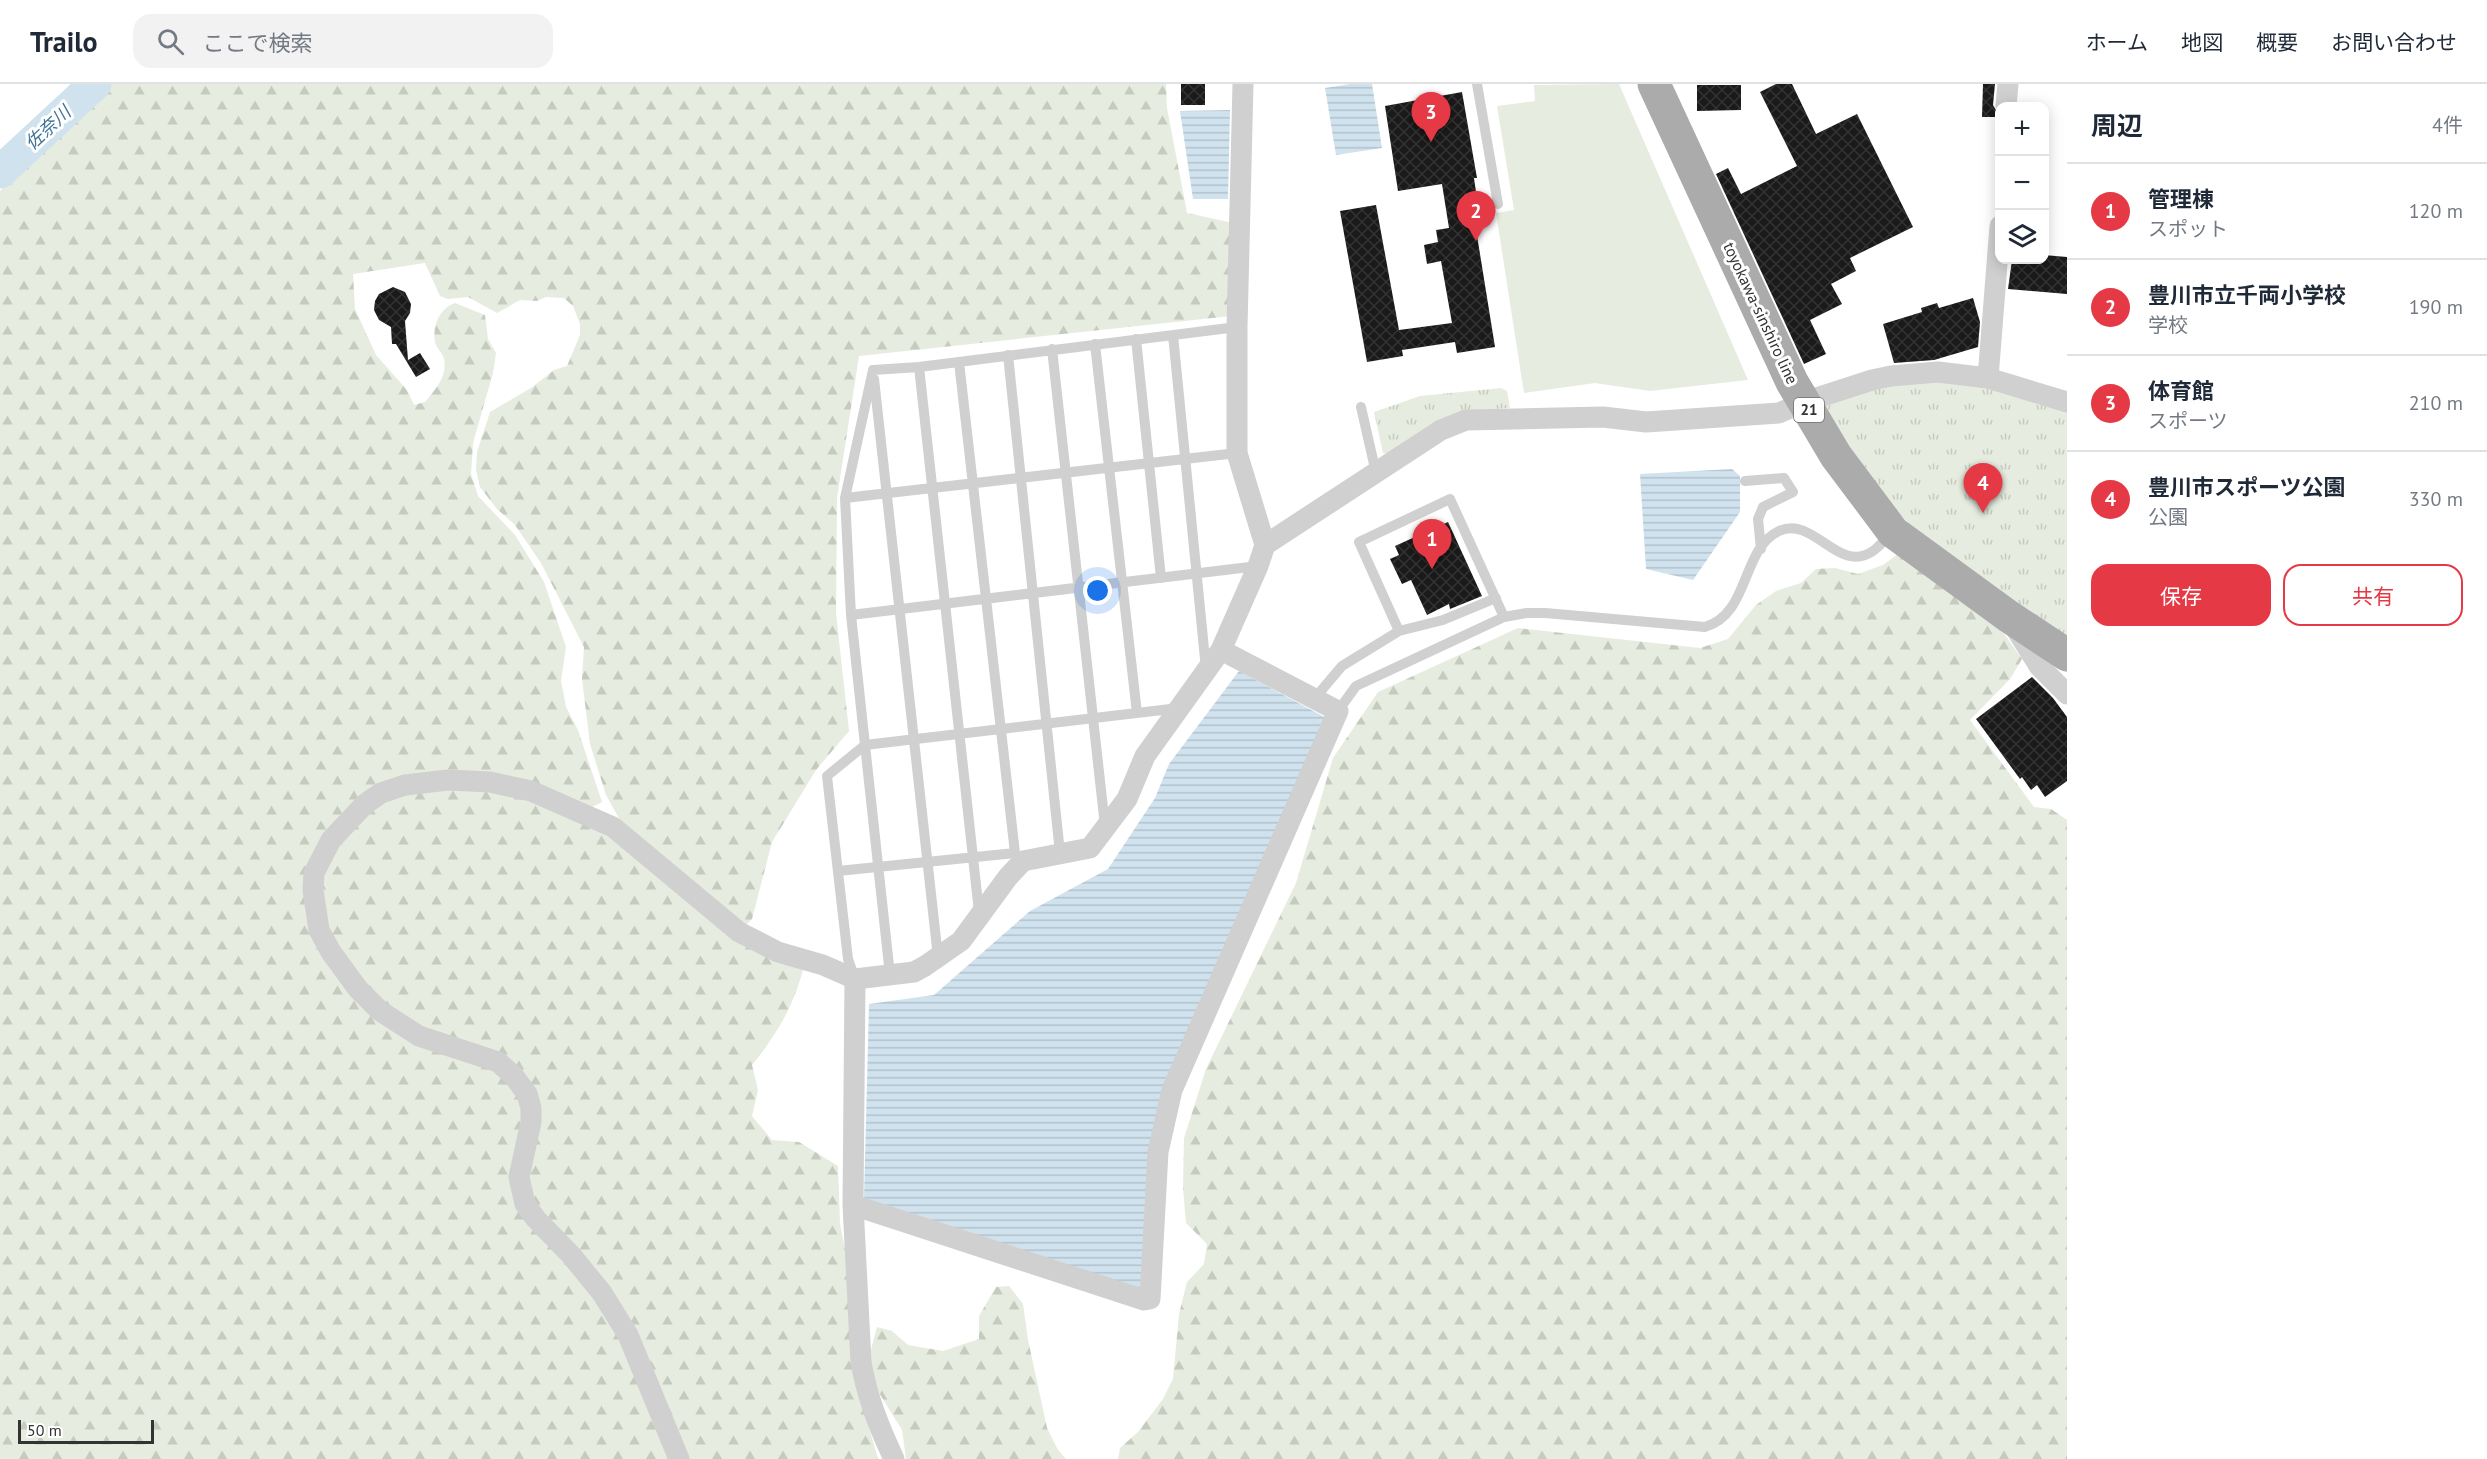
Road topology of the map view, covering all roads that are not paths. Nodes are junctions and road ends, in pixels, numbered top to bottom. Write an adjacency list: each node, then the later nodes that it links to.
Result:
1 (1244, 84): 8 (street)
2 (1476, 84): 6 (lane)
3 (1654, 84): 18 (main road, toyokawa-sinshiro line / 21)
4 (2008, 84): 5 (street)
5 (2006, 102)
6 (1498, 204)
7 (1997, 264): 17 (street)
8 (1237, 327): 9 (lane); 21 (street)
9 (1173, 335): 10 (lane); 22 (lane)
10 (1136, 339): 11 (lane); 23 (lane)
11 (1095, 344): 12 (lane); 24 (lane)
12 (1052, 349): 13 (lane); 25 (lane)
13 (1008, 355): 14 (lane); 27 (lane)
14 (959, 362): 15 (lane); 29 (lane)
15 (919, 367): 16 (lane); 30 (lane)
16 (873, 370): 31 (lane); 32 (lane)
17 (1988, 378): 18 (street); 19 (street)
18 (1804, 402): 26 (street); 33 (main road, toyokawa-sinshiro line / 21)
19 (2067, 402)
20 (1361, 407): 26 (lane)
21 (1238, 453): 22 (lane); 34 (street)
22 (1185, 459): 23 (lane); 37 (lane)
23 (1149, 463): 24 (lane); 38 (lane)
24 (1109, 468): 25 (lane); 39 (lane)
25 (1066, 472): 27 (lane); 40 (lane)
26 (1376, 473): 34 (street)
27 (1020, 478): 29 (lane); 41 (lane)
28 (1745, 482): 35 (lane)
29 (973, 483): 30 (lane); 43 (lane)
30 (932, 488): 31 (lane); 44 (lane)
31 (888, 493): 32 (lane); 45 (lane)
32 (845, 498): 46 (lane)
33 (1893, 532): 35 (lane); 47 (main road, toyokawa-sinshiro line / 21)
34 (1265, 544): 36 (street)
35 (1761, 549): 48 (lane)
36 (1258, 566): 37 (lane); 50 (street)
37 (1196, 574): 38 (lane); 52 (lane)
38 (1161, 578): 39 (lane)
39 (1122, 582): 40 (lane); 57 (lane)
40 (1078, 588): 41 (lane); 58 (lane)
41 (1033, 593): 43 (lane); 59 (lane)
42 (1496, 598): 48 (lane); 49 (lane); 49 (lane)
43 (986, 599): 44 (lane); 60 (lane)
44 (945, 604): 45 (lane); 61 (lane)
45 (900, 609): 46 (lane); 62 (lane)
46 (851, 615): 63 (lane)
47 (2008, 616): 51 (main road, toyokawa-sinshiro line / 21); 53 (street)
48 (1504, 617): 56 (lane)
49 (1399, 632): 54 (lane)
50 (1221, 650): 52 (street); 54 (street)
51 (2067, 654)
52 (1206, 670): 55 (street)
53 (2067, 694)
54 (1314, 699): 56 (street)
55 (1179, 708): 57 (lane); 64 (street)
56 (1338, 711): 75 (street)
57 (1137, 713): 58 (lane)
58 (1093, 718): 59 (lane); 64 (lane)
59 (1046, 723): 60 (lane); 65 (lane)
60 (1001, 729): 61 (lane); 67 (lane)
61 (959, 733): 62 (lane); 66 (lane)
62 (913, 739): 63 (lane); 68 (lane)
63 (865, 744): 69 (lane); 70 (lane)
64 (1105, 831): 65 (street)
65 (1060, 853): 67 (street)
66 (973, 857): 67 (lane); 68 (lane); 71 (lane)
67 (1019, 857): 71 (street)
68 (927, 862): 69 (lane); 72 (lane)
69 (878, 867): 70 (lane); 73 (lane)
70 (838, 871): 74 (lane)
71 (980, 917): 72 (street)
72 (938, 957): 73 (street)
73 (890, 975): 74 (street)
74 (855, 979): 75 (street); 76 (street)
75 (853, 1205): 77 (street)
76 (679, 1459)
77 (894, 1459)

